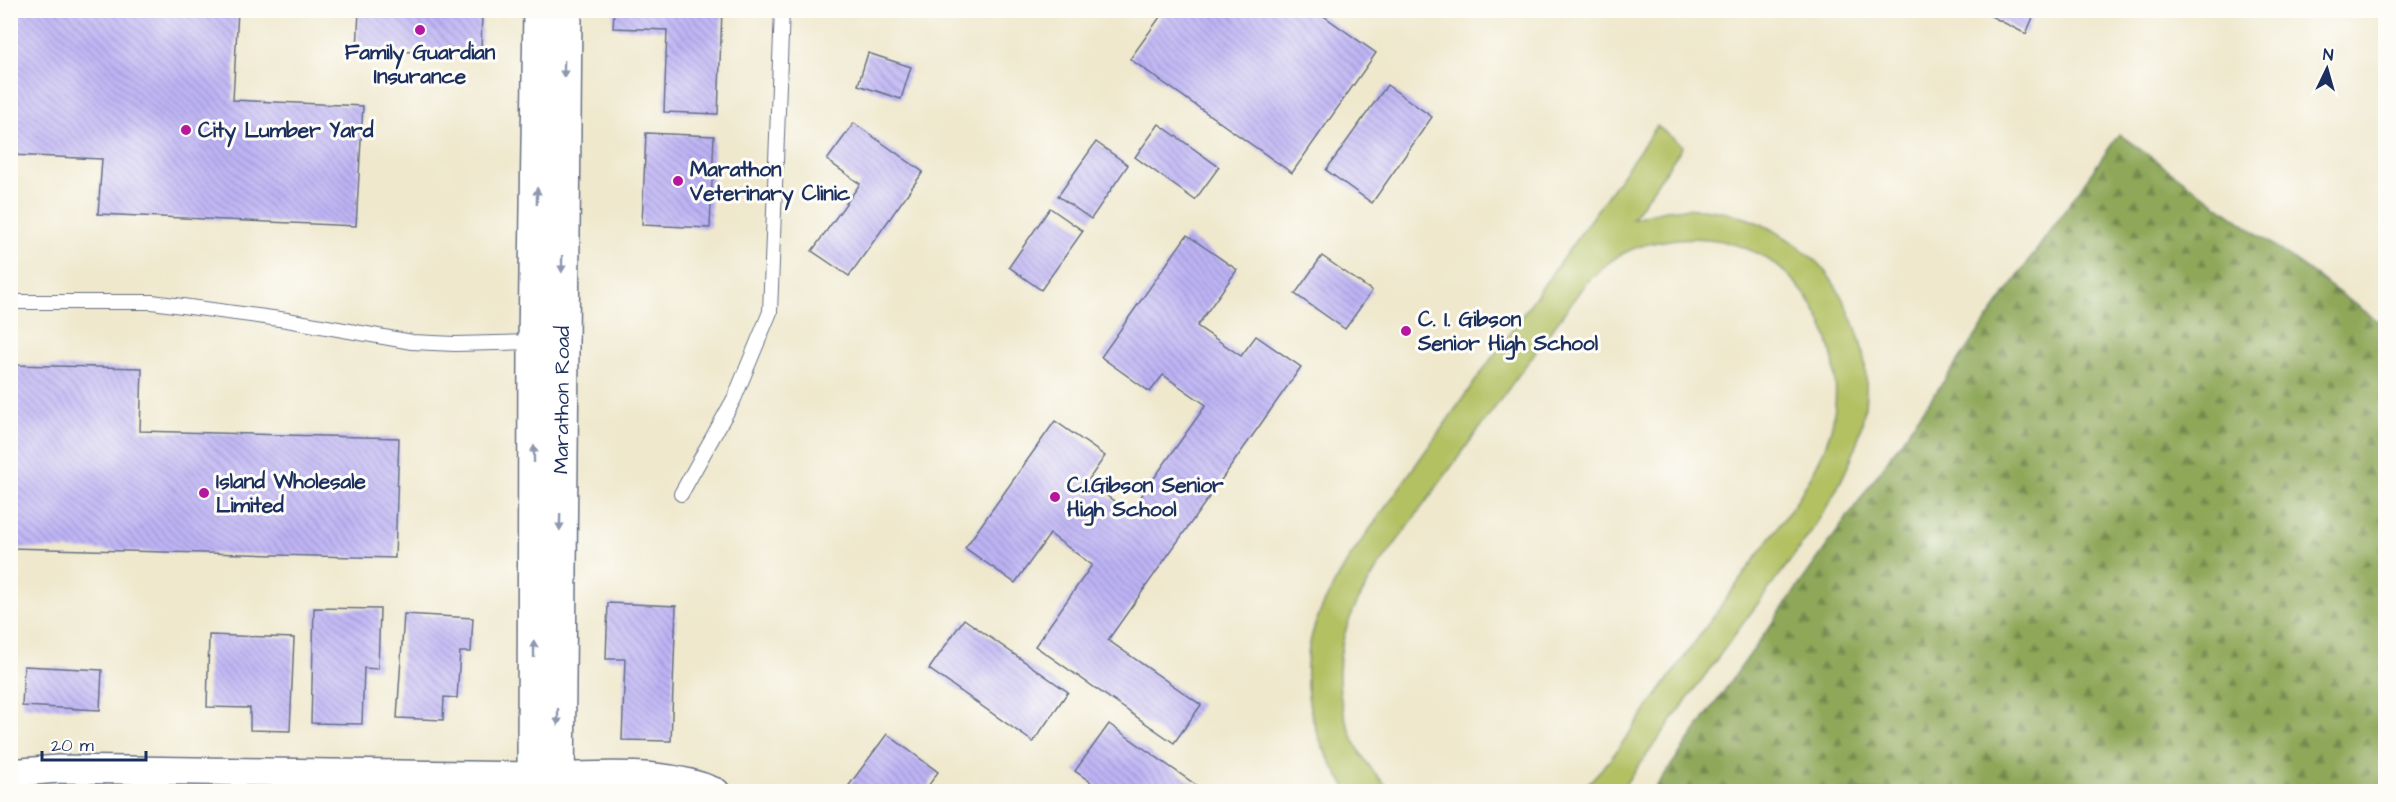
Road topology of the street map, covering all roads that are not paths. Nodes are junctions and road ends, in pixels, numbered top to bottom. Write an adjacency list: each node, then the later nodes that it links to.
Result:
1 (540, 10): 5 (main road, Marathon Road, one-way to 1)
2 (565, 10): 6 (main road, Marathon Road, one-way to 6)
3 (782, 10): 7 (lane)
4 (10, 302): 5 (lane)
5 (535, 342): 6 (main road, Marathon Road, one-way to 5)
6 (547, 488): 10 (main road, Marathon Road)
7 (681, 494)
8 (10, 773): 9 (street)
9 (165, 781): 10 (street)
10 (546, 784): 11 (street)
11 (716, 792)

